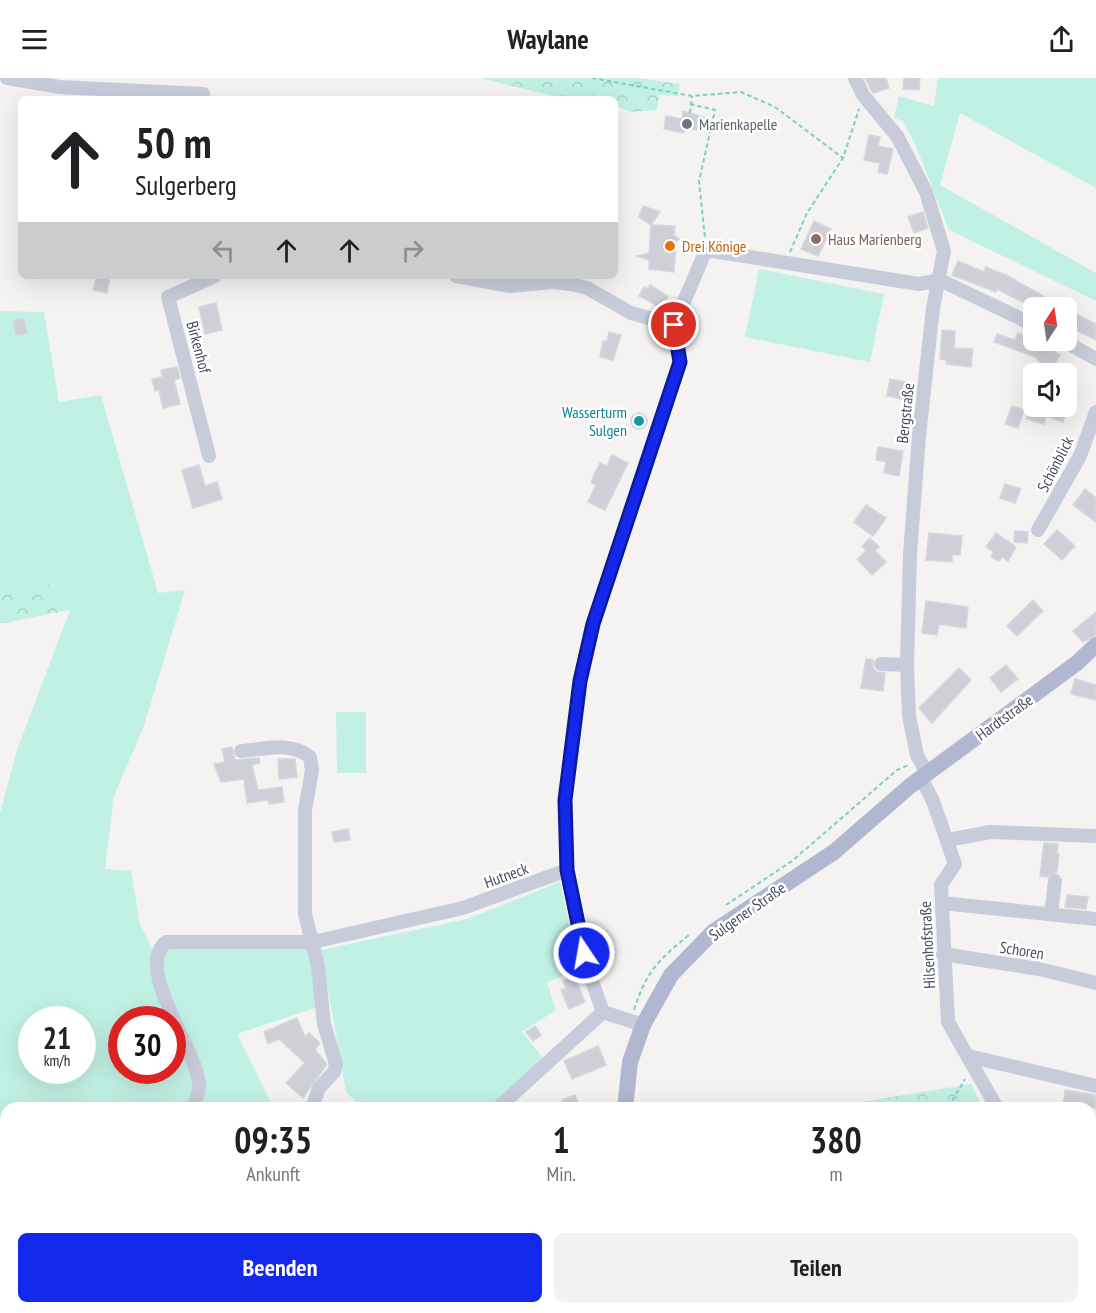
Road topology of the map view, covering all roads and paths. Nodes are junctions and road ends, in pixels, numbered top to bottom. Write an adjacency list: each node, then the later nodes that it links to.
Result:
1 (7, 78): 4 (street)
2 (592, 78): 5 (path)
3 (855, 78): 14 (street, Bergstraße)
4 (203, 96)
5 (692, 96): 6 (path); 9 (path)
6 (690, 104): 8 (path); 10 (path)
7 (858, 111): 9 (path)
8 (690, 113)
9 (843, 158): 11 (path)
10 (706, 250): 11 (street); 16 (street)
11 (786, 263): 14 (street)
12 (208, 279): 20 (street, Birkenhof)
13 (472, 279): 16 (street)
14 (940, 280): 15 (street); 24 (street, Bergstraße)
15 (1023, 321)
16 (674, 325): 29 (street)
17 (1077, 348): 18 (street)
18 (1096, 359)
19 (1096, 412): 21 (street, Schönblick)
20 (209, 456)
21 (1038, 530)
22 (1096, 645): 26 (main road, Hardtstraße)
23 (881, 664): 24 (street)
24 (907, 665): 26 (street, Bergstraße)
25 (242, 751): 34 (street)
26 (919, 779): 28 (street, Hilsenhofstraße); 38 (main road, Sulgener Straße)
27 (1096, 836): 28 (street)
28 (948, 840): 31 (street, Hilsenhofstraße)
29 (567, 870): 34 (street, Hutneck); 37 (street)
30 (1055, 881): 32 (street)
31 (942, 903): 32 (street); 35 (street, Hilsenhofstraße)
32 (1051, 914): 33 (street)
33 (1096, 919)
34 (313, 942): 41 (street, Hutneck); 42 (street)
35 (943, 954): 36 (street, Schoren); 39 (street, Hilsenhofstraße)
36 (1096, 983)
37 (603, 1012): 38 (street); 43 (street)
38 (643, 1025): 44 (main road, Sulgener Straße)
39 (970, 1061): 40 (street); 45 (path); 46 (street, Hilsenhofstraße)
40 (1096, 1086)
41 (195, 1102)
42 (314, 1102)
43 (505, 1102)
44 (626, 1102)
45 (952, 1102)
46 (994, 1102)

